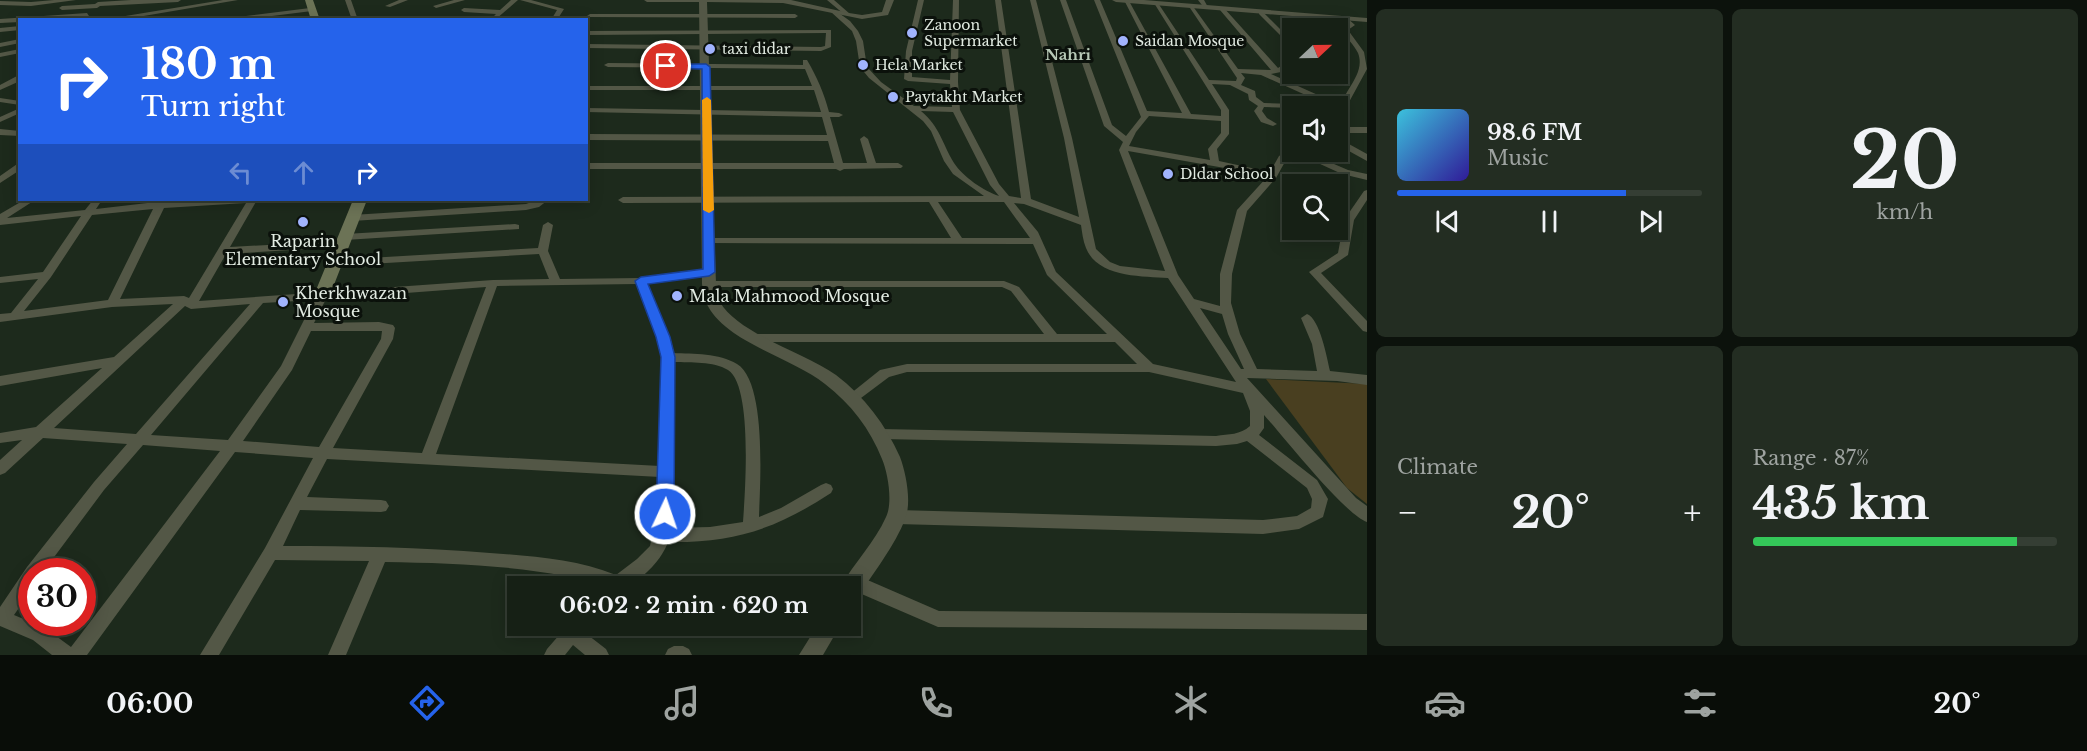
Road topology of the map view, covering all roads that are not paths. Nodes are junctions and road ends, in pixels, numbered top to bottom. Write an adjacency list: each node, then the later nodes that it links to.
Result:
1 (73, 0): 23 (street)
2 (178, 0): 22 (street)
3 (235, 0): 30 (street)
4 (309, 0): 33 (main road)
5 (348, 0): 48 (street)
6 (405, 0): 26 (street)
7 (462, 0): 27 (street)
8 (515, 0): 36 (street)
9 (523, 0): 50 (street)
10 (647, 0): 35 (street)
11 (830, 0): 42 (street)
12 (890, 0): 42 (street)
13 (921, 0): 79 (street)
14 (957, 0): 79 (street)
15 (998, 0): 142 (street)
16 (1034, 0): 147 (street)
17 (1063, 0): 113 (street)
18 (1097, 0): 98 (street)
19 (1116, 0): 21 (street)
20 (1201, 0): 31 (street)
21 (1126, 1): 25 (street); 101 (street)
22 (131, 2): 24 (street); 44 (street)
23 (0, 3)
24 (98, 3): 29 (street); 40 (street)
25 (1159, 3): 28 (street); 80 (street)
26 (388, 6)
27 (436, 6)
28 (1190, 6): 31 (street); 75 (street)
29 (56, 8)
30 (192, 8): 41 (street); 45 (street)
31 (1207, 8): 32 (street)
32 (1222, 9): 37 (street); 76 (street)
33 (310, 10): 46 (street); 47 (main road)
34 (464, 10): 36 (street)
35 (704, 11): 38 (street); 39 (street); 42 (street); 58 (street); 66 (street); 67 (street)
36 (502, 12): 49 (street)
37 (1260, 13): 51 (street); 61 (street)
38 (795, 15)
39 (590, 16)
40 (84, 17): 43 (street)
41 (147, 17): 44 (street)
42 (847, 17): 93 (street)
43 (63, 18)
44 (120, 18)
45 (192, 18)
46 (236, 18)
47 (315, 18)
48 (354, 18)
49 (496, 18)
50 (555, 18)
51 (1331, 18)
52 (1348, 19): 54 (street)
53 (18, 20): 55 (street)
54 (1367, 20)
55 (0, 21)
56 (18, 28): 57 (street)
57 (0, 30)
58 (588, 33)
59 (18, 34): 62 (street)
60 (1348, 34): 68 (street)
61 (1282, 35)
62 (0, 38)
63 (18, 41): 64 (street)
64 (0, 45)
65 (588, 46): 66 (street)
66 (705, 48): 67 (street); 72 (street)
67 (801, 49): 73 (street)
68 (1363, 50): 88 (street)
69 (18, 51): 70 (street)
70 (0, 55)
71 (608, 65): 72 (street)
72 (706, 67): 73 (street); 83 (street)
73 (808, 67): 85 (street)
74 (1282, 69): 76 (street)
75 (1239, 71): 77 (street); 81 (street)
76 (1276, 71): 77 (street)
77 (1261, 72): 87 (street)
78 (18, 79): 86 (street)
79 (954, 82): 96 (street)
80 (1209, 82): 81 (street); 102 (street)
81 (1233, 83): 91 (street)
82 (18, 84): 86 (street)
83 (706, 87): 84 (street); 85 (street); 95 (street)
84 (588, 88)
85 (818, 88): 99 (street)
86 (0, 89)
87 (1308, 96)
88 (1347, 96)
89 (0, 100): 90 (street)
90 (18, 103)
91 (1262, 105): 92 (street); 104 (street)
92 (1282, 106)
93 (914, 108): 96 (street); 134 (street)
94 (588, 110): 95 (street)
95 (707, 110): 99 (street); 110 (street)
96 (956, 110): 131 (street)
97 (18, 111): 103 (street)
98 (1144, 113): 101 (street); 113 (street)
99 (825, 114): 100 (street); 111 (street)
100 (839, 115)
101 (1187, 115): 102 (street)
102 (1224, 119): 117 (street)
103 (0, 120)
104 (1273, 124)
105 (1348, 130): 106 (street)
106 (1367, 130)
107 (0, 132): 108 (street)
108 (18, 134)
109 (588, 137): 110 (street)
110 (707, 137): 111 (street); 123 (street)
111 (831, 138): 124 (street)
112 (864, 139): 122 (street)
113 (1125, 144): 117 (street); 158 (street)
114 (1348, 147): 116 (street)
115 (1282, 158): 127 (street)
116 (1367, 158)
117 (1215, 162): 127 (street)
118 (1322, 162): 125 (street)
119 (18, 166): 129 (street)
120 (588, 166): 123 (street)
121 (898, 166): 122 (street)
122 (873, 167): 124 (street)
123 (708, 168): 124 (street); 141 (street)
124 (840, 168)
125 (1336, 168): 126 (street); 128 (street)
126 (1334, 174)
127 (1273, 176): 169 (street)
128 (1367, 177)
129 (0, 180)
130 (1367, 193): 174 (street)
131 (1007, 199): 134 (street); 142 (street); 153 (street)
132 (623, 200): 141 (street)
133 (932, 200): 134 (street); 141 (street); 151 (street)
134 (996, 200)
135 (28, 201): 146 (street)
136 (96, 201): 144 (street)
137 (206, 201): 143 (street)
138 (251, 201): 154 (street)
139 (360, 201): 145 (main road)
140 (542, 201): 145 (street)
141 (708, 201): 150 (street)
142 (1026, 201): 147 (street)
143 (161, 202): 144 (street); 168 (street)
144 (86, 215): 146 (street); 157 (street)
145 (352, 218): 152 (main road)
146 (0, 220)
147 (1086, 223): 158 (street)
148 (548, 225): 155 (street)
149 (515, 227): 152 (street)
150 (709, 240): 151 (street); 159 (street)
151 (958, 240): 153 (street)
152 (343, 241): 154 (street); 156 (main road)
153 (1036, 241): 177 (street)
154 (223, 250): 166 (street)
155 (543, 251): 156 (street); 162 (street)
156 (335, 263): 164 (main road)
157 (47, 275): 160 (street); 170 (street)
158 (1172, 275): 167 (street)
159 (709, 278): 161 (street); 175 (street); 176 (street)
160 (0, 280)
161 (641, 281): 162 (street); 178 (street)
162 (556, 282): 163 (street)
163 (493, 283): 164 (street); 194 (street)
164 (322, 295): 165 (street); 173 (street)
165 (259, 301): 166 (street); 191 (street)
166 (187, 302): 168 (street); 179 (street)
167 (1190, 302): 169 (street); 181 (street)
168 (112, 303): 170 (street)
169 (1228, 312): 181 (street)
170 (15, 315): 171 (street)
171 (0, 318)
172 (1306, 318): 182 (street)
173 (307, 327): 192 (street); 193 (street)
174 (1367, 327)
175 (1052, 336): 176 (street); 177 (street)
176 (754, 338): 186 (street)
177 (1118, 338): 180 (street)
178 (668, 357): 196 (street); 202 (street)
179 (118, 360): 184 (street); 187 (street)
180 (1149, 368): 185 (street); 186 (street)
181 (1246, 373): 182 (street); 185 (street)
182 (1324, 375): 183 (street)
183 (1367, 380)
184 (0, 381)
185 (1248, 389): 189 (street); 200 (street)
186 (852, 398): 188 (street)
187 (40, 432): 190 (street); 191 (street); 195 (street)
188 (881, 434): 189 (street); 201 (street)
189 (1249, 435): 201 (street)
190 (0, 438)
191 (140, 440): 192 (street); 206 (street)
192 (232, 446): 193 (street); 218 (street)
193 (324, 453): 194 (street); 198 (street)
194 (428, 457): 196 (street)
195 (0, 469)
196 (667, 472): 203 (street)
197 (826, 489): 202 (street)
198 (296, 503): 199 (street); 204 (street)
199 (381, 506)
200 (1367, 515)
201 (897, 518): 209 (street)
202 (751, 527): 203 (street)
203 (664, 535): 208 (street)
204 (272, 553): 205 (street); 219 (street)
205 (381, 553): 207 (street); 220 (street)
206 (44, 558)
207 (601, 576)
208 (627, 576)
209 (860, 576)
210 (861, 590): 213 (street)
211 (18, 594): 212 (street)
212 (1, 619): 217 (street)
213 (1367, 622)
214 (569, 636): 221 (street)
215 (582, 636): 222 (street)
216 (822, 636): 225 (street)
217 (66, 655)
218 (76, 655)
219 (209, 655)
220 (337, 655)
221 (553, 655)
222 (600, 655)
223 (674, 655): 224 (street)
224 (683, 655)
225 (810, 655)

